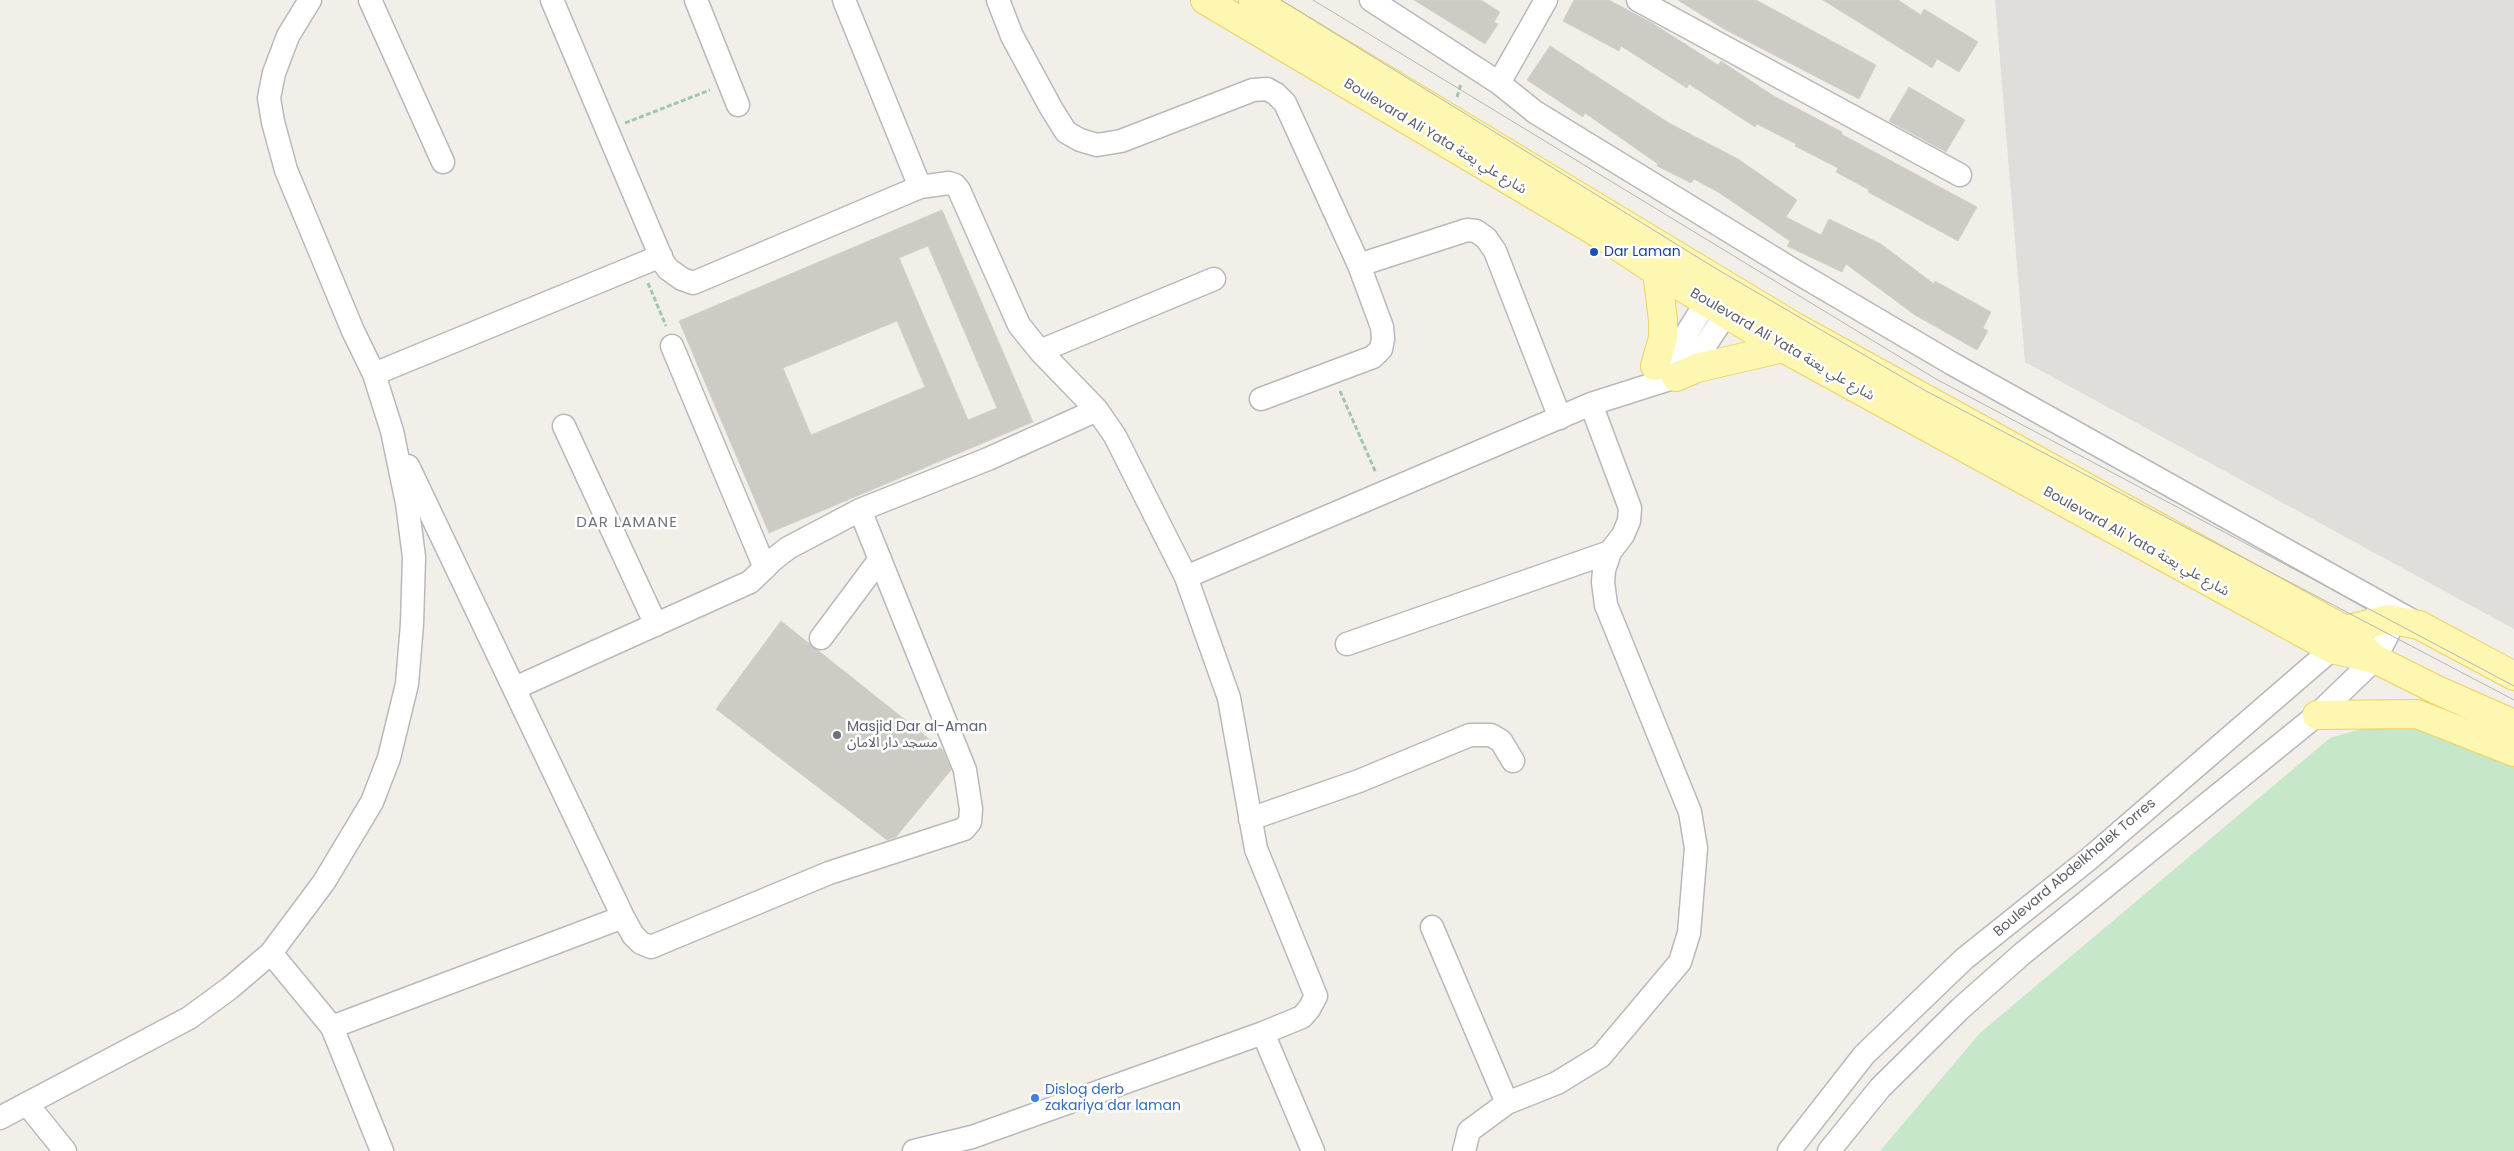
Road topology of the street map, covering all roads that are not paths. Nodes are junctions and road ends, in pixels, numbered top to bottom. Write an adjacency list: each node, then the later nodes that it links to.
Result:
1 (310, 0): 25 (street)
2 (370, 0): 14 (street)
3 (552, 0): 17 (street)
4 (696, 0): 13 (street)
5 (844, 0): 16 (street)
6 (998, 0): 18 (street)
7 (1205, 0): 19 (main road, Boulevard Ali Yata شارع علي يعتة)
8 (1253, 0): 21 (main road, Boulevard Ali Yata شارع علي يعتة)
9 (1371, 0): 12 (street)
10 (1546, 0): 12 (street)
11 (1638, 0): 15 (street)
12 (1499, 83): 38 (street)
13 (738, 105)
14 (443, 162)
15 (1960, 175)
16 (920, 187): 17 (street); 24 (street)
17 (661, 256): 25 (street)
18 (1359, 265): 27 (street); 30 (street)
19 (1657, 272): 21 (main road, Boulevard Ali Yata شارع علي يعتة); 26 (main road)
20 (1214, 279): 24 (street)
21 (1722, 299): 23 (main road, Boulevard Ali Yata شارع علي يعتة); 26 (street); 43 (main road, Boulevard Ali Yata شارع علي يعتة)
22 (672, 346): 36 (street)
23 (1783, 348): 26 (main road); 43 (main road, Boulevard Ali Yata شارع علي يعتة)
24 (1040, 351): 29 (street)
25 (374, 374): 32 (street)
26 (1657, 377): 28 (street)
27 (1260, 399)
28 (1591, 404): 30 (street); 34 (street)
29 (1097, 410): 33 (street); 37 (street)
30 (1560, 418): 37 (street)
31 (564, 426): 40 (street)
32 (392, 431): 47 (street); 55 (street)
33 (860, 510): 35 (street); 36 (street)
34 (1610, 552): 44 (street); 58 (street)
35 (880, 559): 42 (street); 53 (street)
36 (765, 568): 40 (street)
37 (1186, 577): 52 (street)
38 (2369, 597): 39 (street); 41 (street); 43 (street)
39 (2388, 619): 41 (main road, Boulevard Abdelkhalek Torres); 43 (main road, Boulevard Abdelkhalek Torres); 45 (street)
40 (656, 625): 47 (street)
41 (2419, 625): 46 (main road)
42 (821, 638)
43 (2339, 640): 45 (main road, Boulevard Ali Yata شارع علي يعتة); 67 (street, Boulevard Abdelkhalek Torres)
44 (1348, 644)
45 (2375, 658): 48 (street); 49 (main road, Boulevard Ali Yata شارع علي يعتة)
46 (2514, 676)
47 (515, 688): 53 (street)
48 (2317, 715): 50 (main road); 68 (street)
49 (2514, 724)
50 (2514, 752)
51 (1513, 761): 52 (street)
52 (1250, 819): 57 (street)
53 (623, 917): 56 (street)
54 (1432, 927): 58 (street)
55 (271, 953): 56 (street); 59 (street)
56 (332, 1027): 63 (street)
57 (1263, 1033): 61 (street); 65 (street)
58 (1507, 1103): 66 (street)
59 (27, 1104): 60 (street); 62 (street)
60 (0, 1118)
61 (975, 1144): 64 (street)
62 (65, 1151)
63 (382, 1151)
64 (914, 1151)
65 (1313, 1151)
66 (1464, 1151)
67 (1789, 1151)
68 (1829, 1151)

